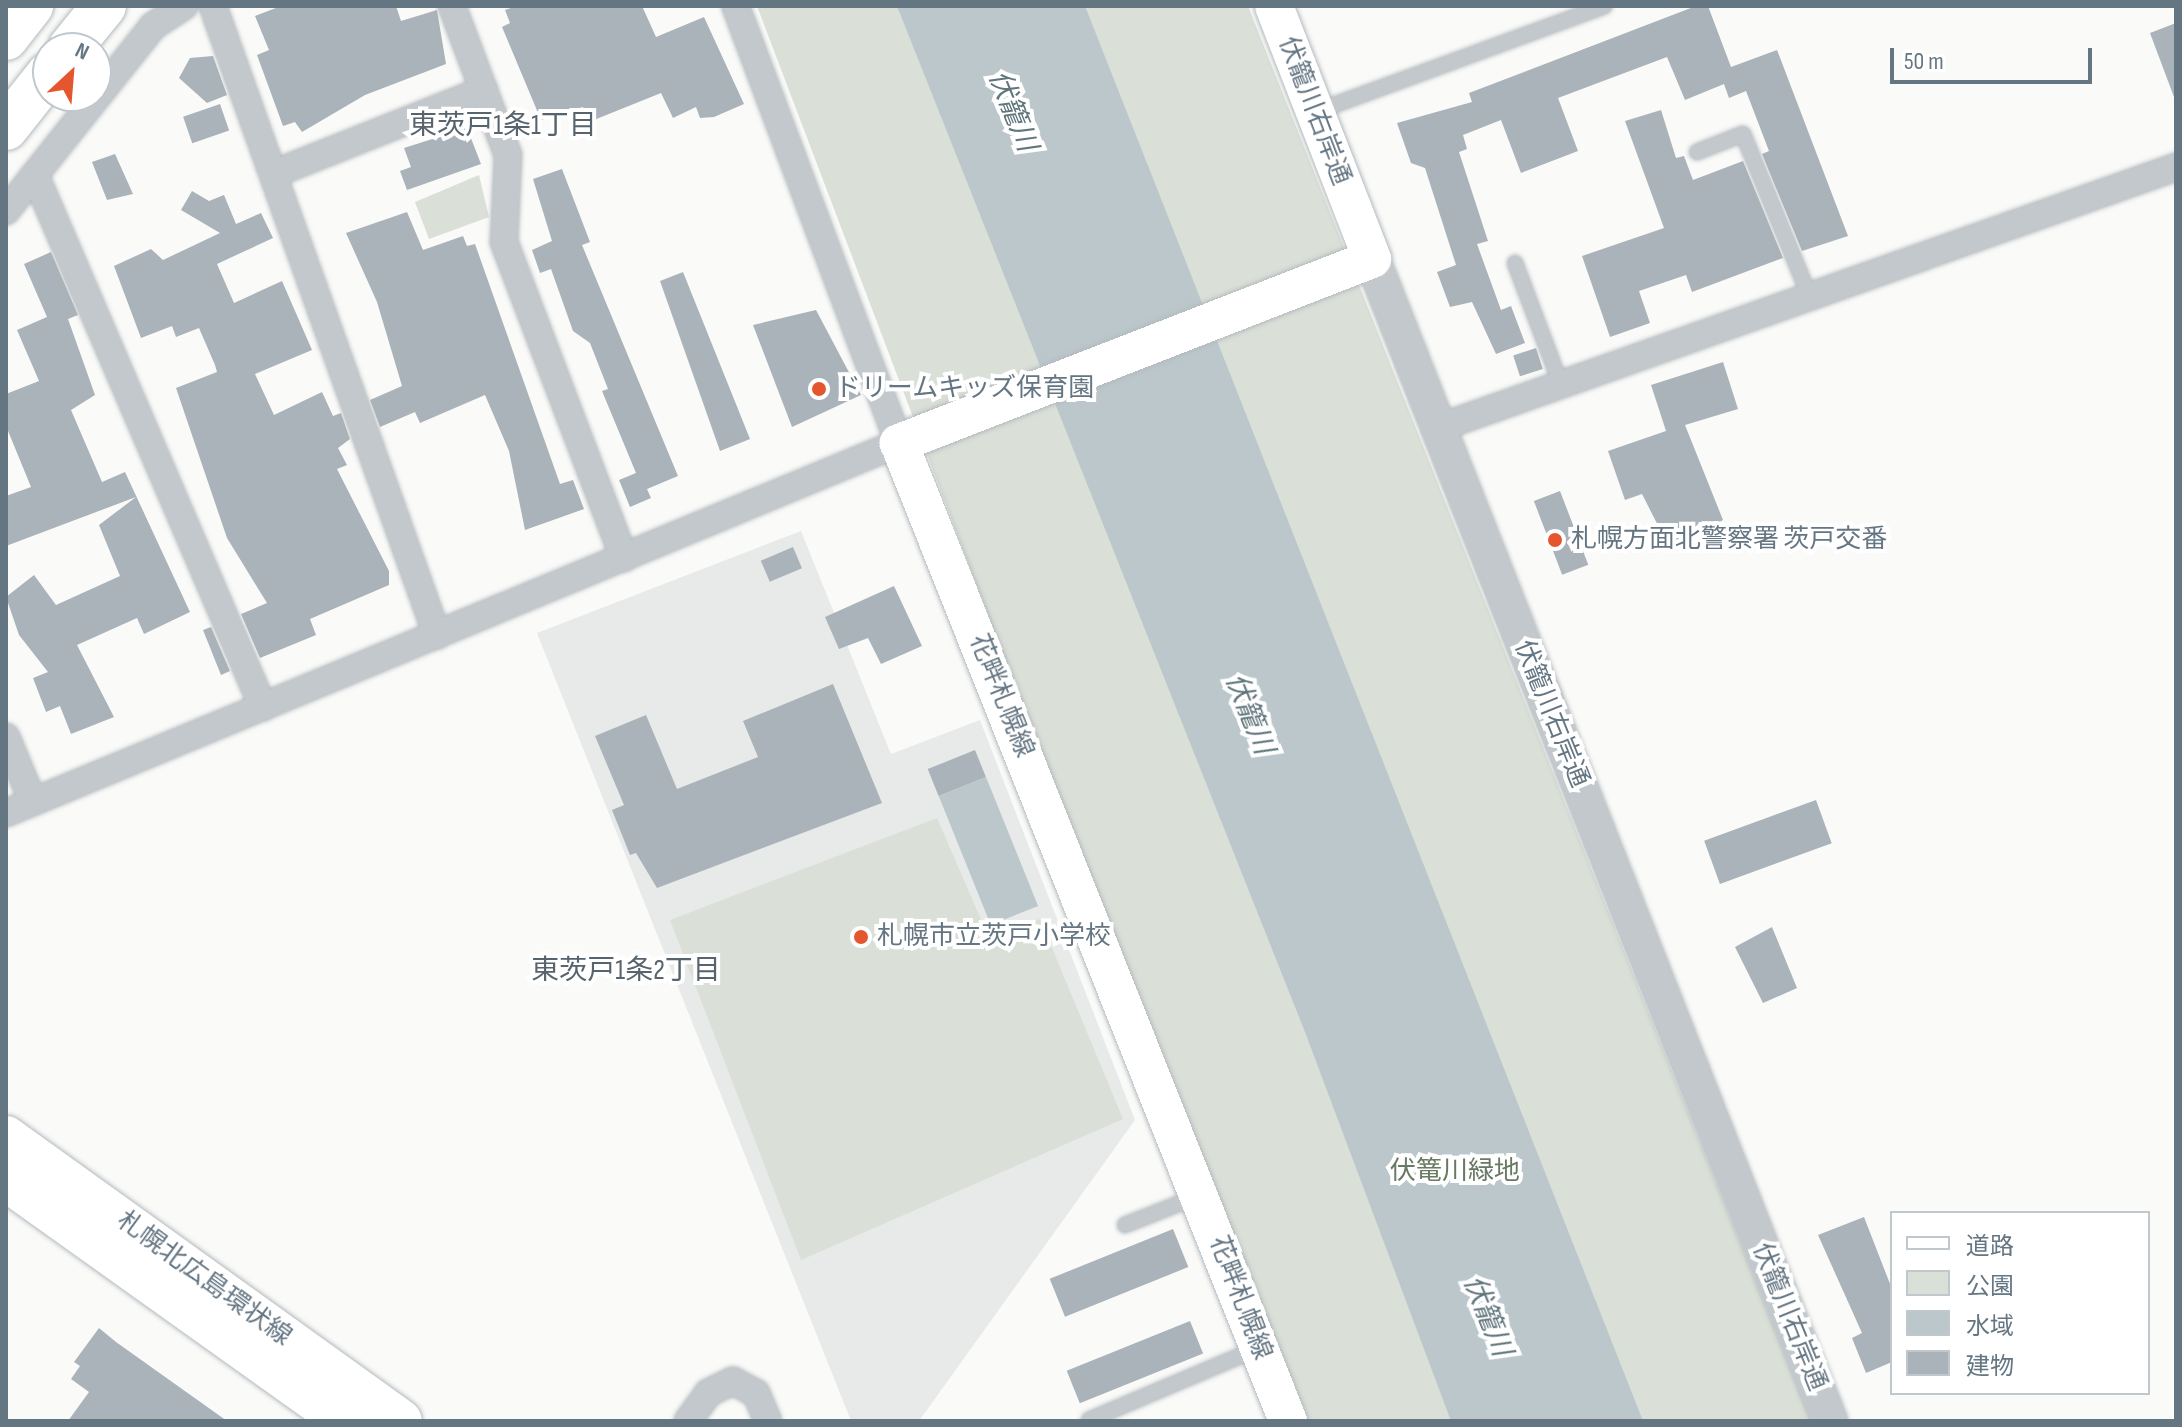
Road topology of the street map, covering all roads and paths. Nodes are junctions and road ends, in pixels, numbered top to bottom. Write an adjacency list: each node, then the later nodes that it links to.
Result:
1 (31, 6): 10 (highway)
2 (104, 6): 9 (highway)
3 (184, 6): 18 (street)
4 (213, 6): 17 (street)
5 (452, 6): 11 (street)
6 (736, 6): 25 (street)
7 (1274, 6): 13 (main road, 伏籠川右岸通)
8 (1604, 6): 13 (lane)
9 (83, 32)
10 (6, 38)
11 (484, 90): 17 (street); 26 (street)
12 (32, 95): 14 (highway)
13 (1315, 112): 20 (main road, 伏籠川右岸通)
14 (6, 128)
15 (1697, 152): 22 (lane)
16 (2176, 167): 22 (street)
17 (273, 174): 27 (street)
18 (35, 175): 19 (street); 28 (street)
19 (6, 211)
20 (1372, 259): 24 (street, 伏籠川右岸通); 25 (main road)
21 (1515, 263): 23 (lane)
22 (1810, 297): 23 (street)
23 (1561, 385): 24 (street)
24 (1438, 428): 43 (street, 伏籠川右岸通)
25 (899, 443): 26 (street); 34 (main road, 花畔札幌線)
26 (624, 558): 27 (street)
27 (437, 635): 28 (street)
28 (263, 707): 30 (street)
29 (6, 737): 30 (street)
30 (33, 802): 31 (street)
31 (6, 813)
32 (6, 1137): 39 (main road, 札幌北広島環状線)
33 (6, 1180): 38 (main road, 札幌北広島環状線)
34 (1200, 1195): 35 (lane); 36 (main road, 花畔札幌線)
35 (1125, 1225)
36 (1259, 1348): 37 (lane); 42 (main road, 花畔札幌線)
37 (1089, 1420)
38 (344, 1421)
39 (401, 1421)
40 (688, 1421): 41 (street)
41 (768, 1421)
42 (1288, 1421)
43 (1830, 1421)

